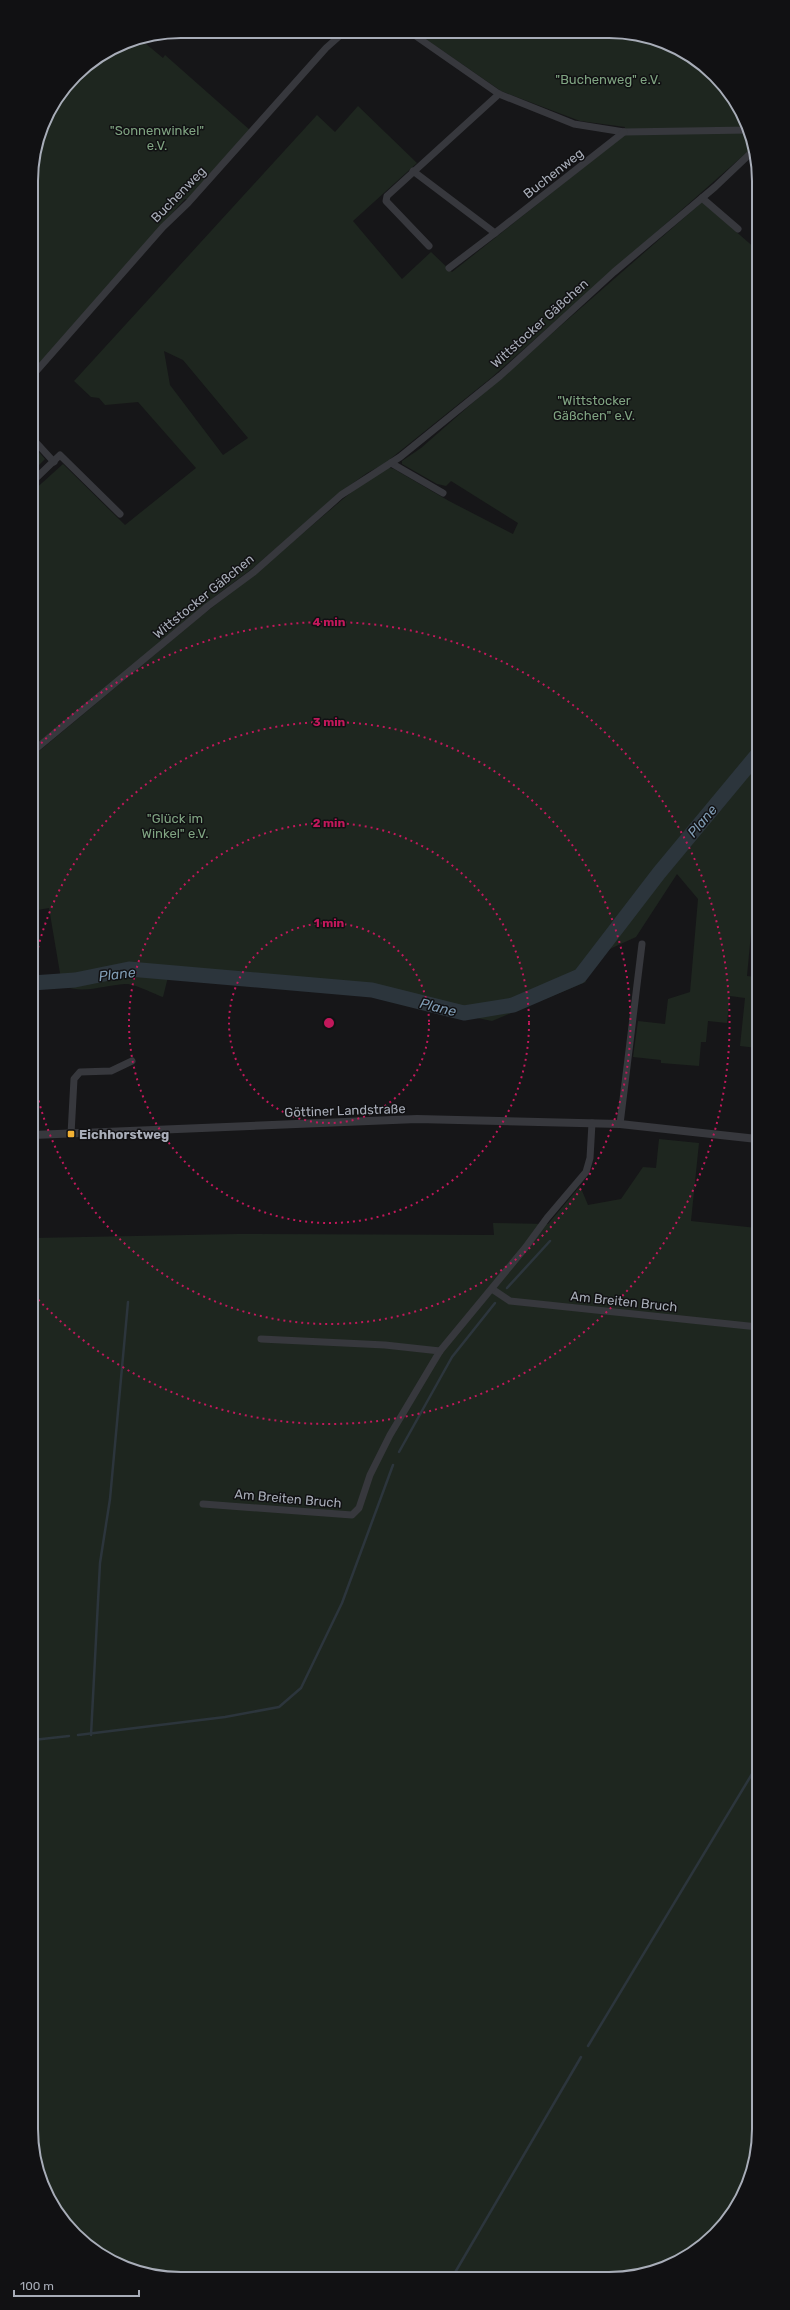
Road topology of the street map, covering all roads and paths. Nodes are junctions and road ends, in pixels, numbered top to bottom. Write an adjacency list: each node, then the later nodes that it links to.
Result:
1 (337, 38): 13 (street, Buchenweg)
2 (419, 38): 3 (street)
3 (499, 94): 5 (street); 7 (street)
4 (743, 131): 5 (street)
5 (624, 132): 10 (street, Buchenweg)
6 (749, 154): 8 (street, Wittstocker Gäßchen)
7 (412, 171): 10 (street); 11 (street)
8 (702, 198): 9 (street); 16 (street, Wittstocker Gäßchen)
9 (738, 229)
10 (495, 233): 12 (street, Buchenweg)
11 (429, 246)
12 (449, 268)
13 (38, 369)
14 (38, 445): 15 (street)
15 (54, 462): 17 (street); 19 (street)
16 (391, 463): 18 (street); 20 (street, Wittstocker Gäßchen)
17 (38, 477)
18 (443, 493)
19 (120, 514)
20 (38, 747)
21 (642, 944): 24 (street)
22 (132, 1061): 25 (street)
23 (592, 1123): 24 (street, Göttiner Landstraße); 25 (street, Göttiner Landstraße); 28 (street, Am Breiten Bruch)
24 (620, 1124): 27 (street, Göttiner Landstraße)
25 (71, 1134): 26 (street, Göttiner Landstraße)
26 (38, 1135)
27 (752, 1138)
28 (492, 1289): 29 (street, Am Breiten Bruch); 31 (street, Am Breiten Bruch)
29 (752, 1326)
30 (261, 1339): 31 (street)
31 (440, 1351): 32 (street, Am Breiten Bruch)
32 (203, 1504)

